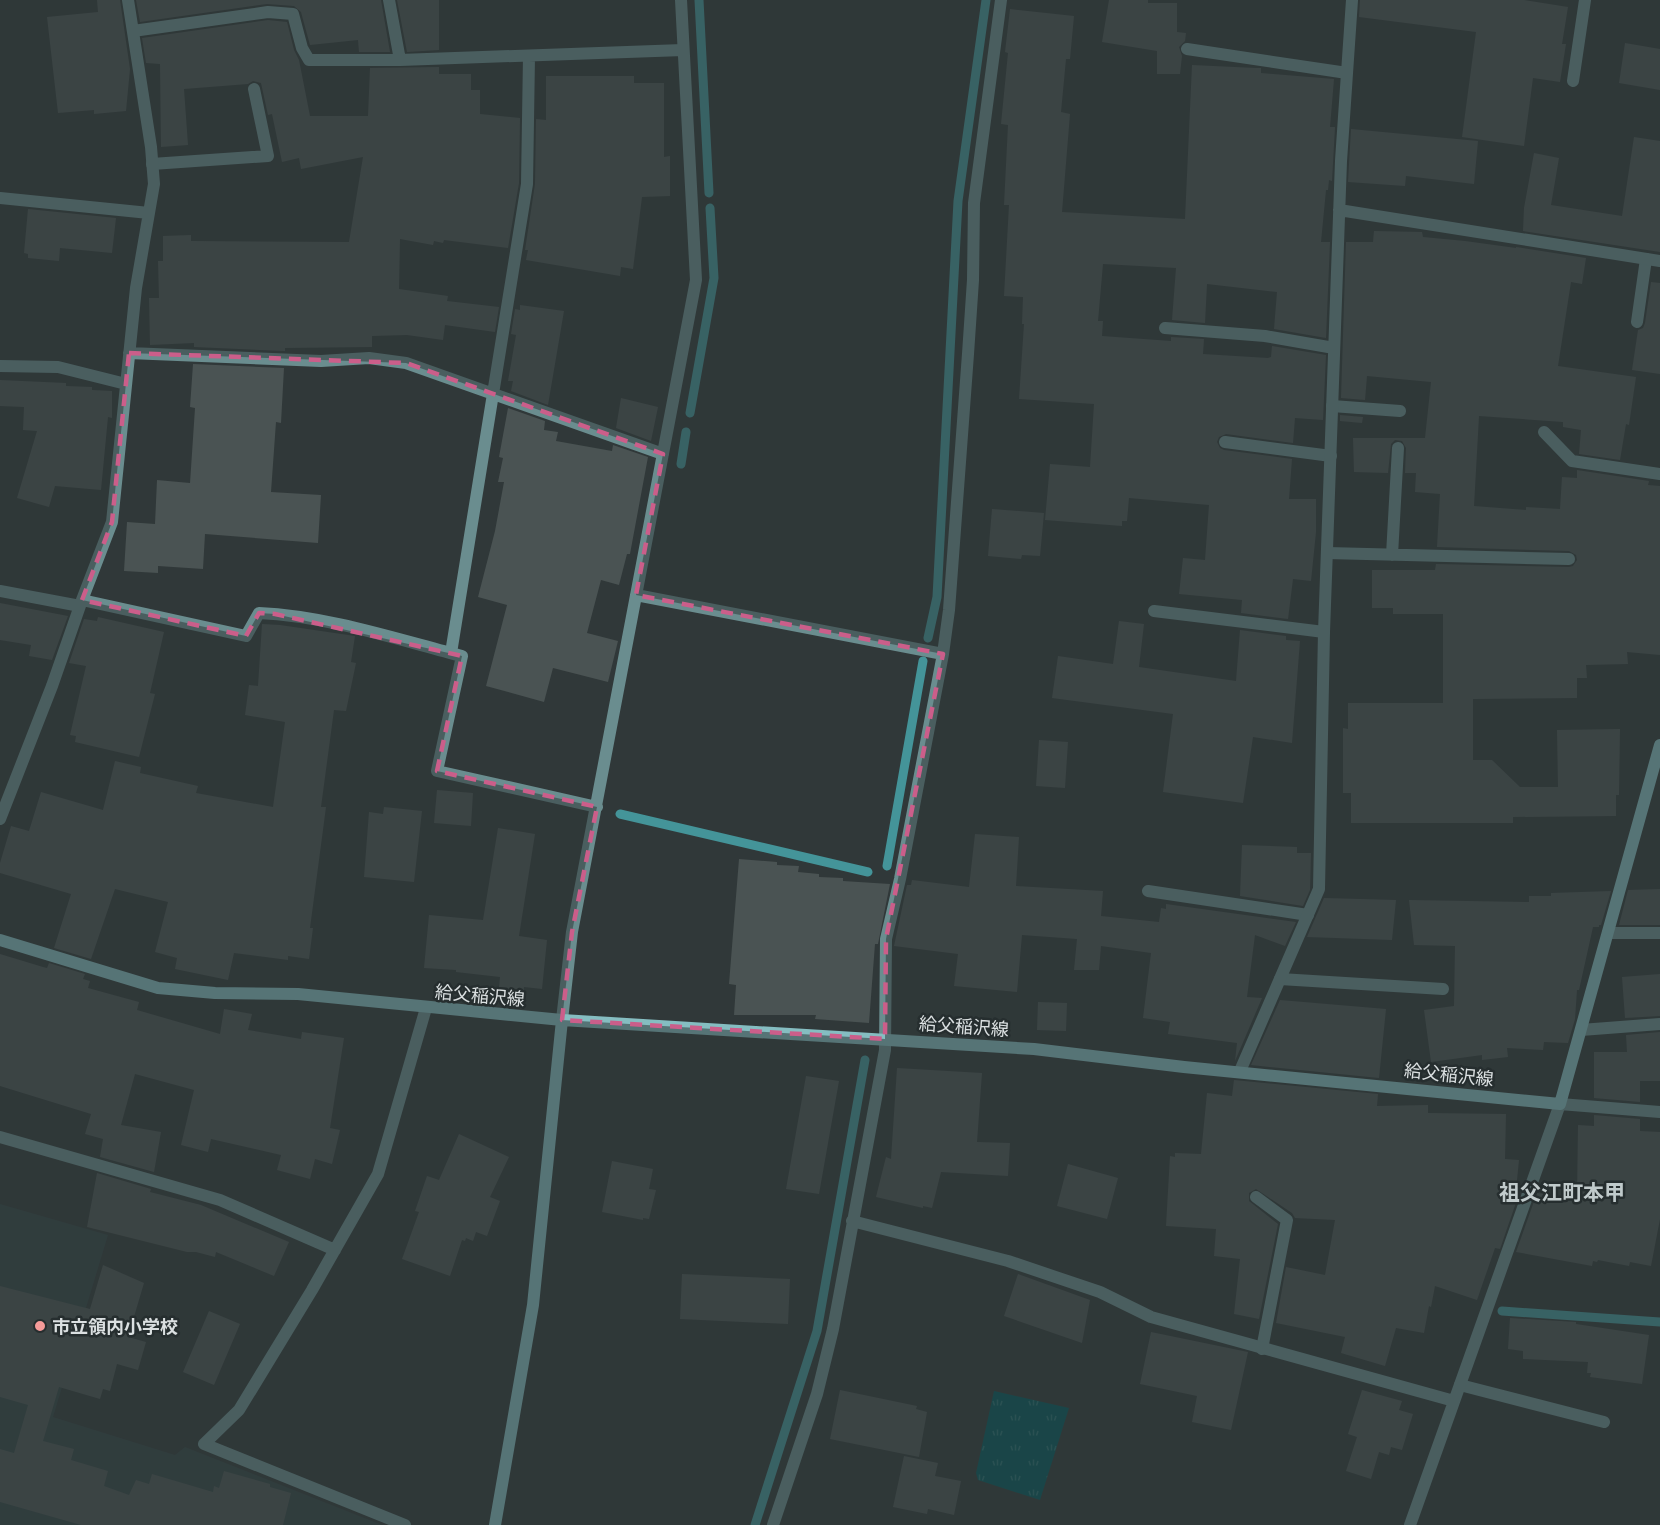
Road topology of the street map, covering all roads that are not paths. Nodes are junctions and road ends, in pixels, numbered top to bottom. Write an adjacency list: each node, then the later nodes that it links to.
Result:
1 (128, 0): 7 (street)
2 (389, 0): 11 (street)
3 (681, 0): 9 (street)
4 (1001, 0): 45 (street)
5 (1352, 0): 12 (street)
6 (1585, 0): 13 (street)
7 (133, 32): 11 (street); 15 (street)
8 (1187, 49): 12 (street)
9 (683, 50): 10 (street); 33 (street)
10 (529, 56): 11 (street); 27 (street)
11 (400, 60)
12 (1347, 73): 17 (street)
13 (1573, 81)
14 (254, 89): 15 (street)
15 (152, 164): 18 (street)
16 (0, 198): 18 (street)
17 (1339, 210): 19 (street); 23 (street)
18 (149, 213): 24 (street)
19 (1646, 259): 20 (street); 21 (street)
20 (1660, 261)
21 (1637, 322)
22 (1165, 328): 23 (street)
23 (1334, 348): 28 (street)
24 (129, 353): 26 (street); 27 (street)
25 (0, 366): 26 (street)
26 (126, 384): 41 (street)
27 (493, 394): 33 (street); 44 (street)
28 (1332, 406): 29 (street); 34 (street)
29 (1400, 411)
30 (1544, 432): 35 (street)
31 (1225, 442): 34 (street)
32 (1398, 448): 37 (street)
33 (663, 454): 40 (street)
34 (1331, 456): 36 (street)
35 (1660, 474)
36 (1327, 553): 37 (street); 43 (street)
37 (1392, 555): 38 (street)
38 (1569, 559)
39 (0, 591): 41 (street)
40 (636, 595): 45 (street); 47 (street)
41 (81, 603): 44 (street); 48 (street)
42 (1154, 611): 43 (street)
43 (1324, 632): 50 (street)
44 (451, 653): 47 (street)
45 (943, 654): 60 (street)
46 (1660, 745): 51 (main road)
47 (597, 807): 57 (street)
48 (0, 819)
49 (1148, 891): 50 (street)
50 (1308, 915): 54 (street)
51 (1608, 933): 52 (street); 59 (main road)
52 (1660, 933)
53 (0, 940): 56 (main road, 給父稲沢線)
54 (1280, 979): 55 (street); 61 (street)
55 (1443, 989)
56 (426, 1008): 57 (main road, 給父稲沢線); 67 (street)
57 (562, 1020): 60 (main road, 給父稲沢線); 73 (main road)
58 (1660, 1024): 59 (street)
59 (1581, 1030): 62 (main road)
60 (885, 1039): 61 (main road, 給父稲沢線); 66 (street)
61 (1240, 1071): 62 (main road, 給父稲沢線)
62 (1560, 1104): 63 (street); 69 (street)
63 (1660, 1112)
64 (0, 1137): 67 (street)
65 (1256, 1197): 68 (street)
66 (852, 1221): 68 (street); 74 (street)
67 (335, 1250): 72 (street)
68 (1262, 1349): 70 (street)
69 (1460, 1385): 70 (street); 71 (street)
70 (1454, 1401): 75 (street)
71 (1604, 1422)
72 (405, 1525)
73 (495, 1525)
74 (773, 1525)
75 (1410, 1525)

